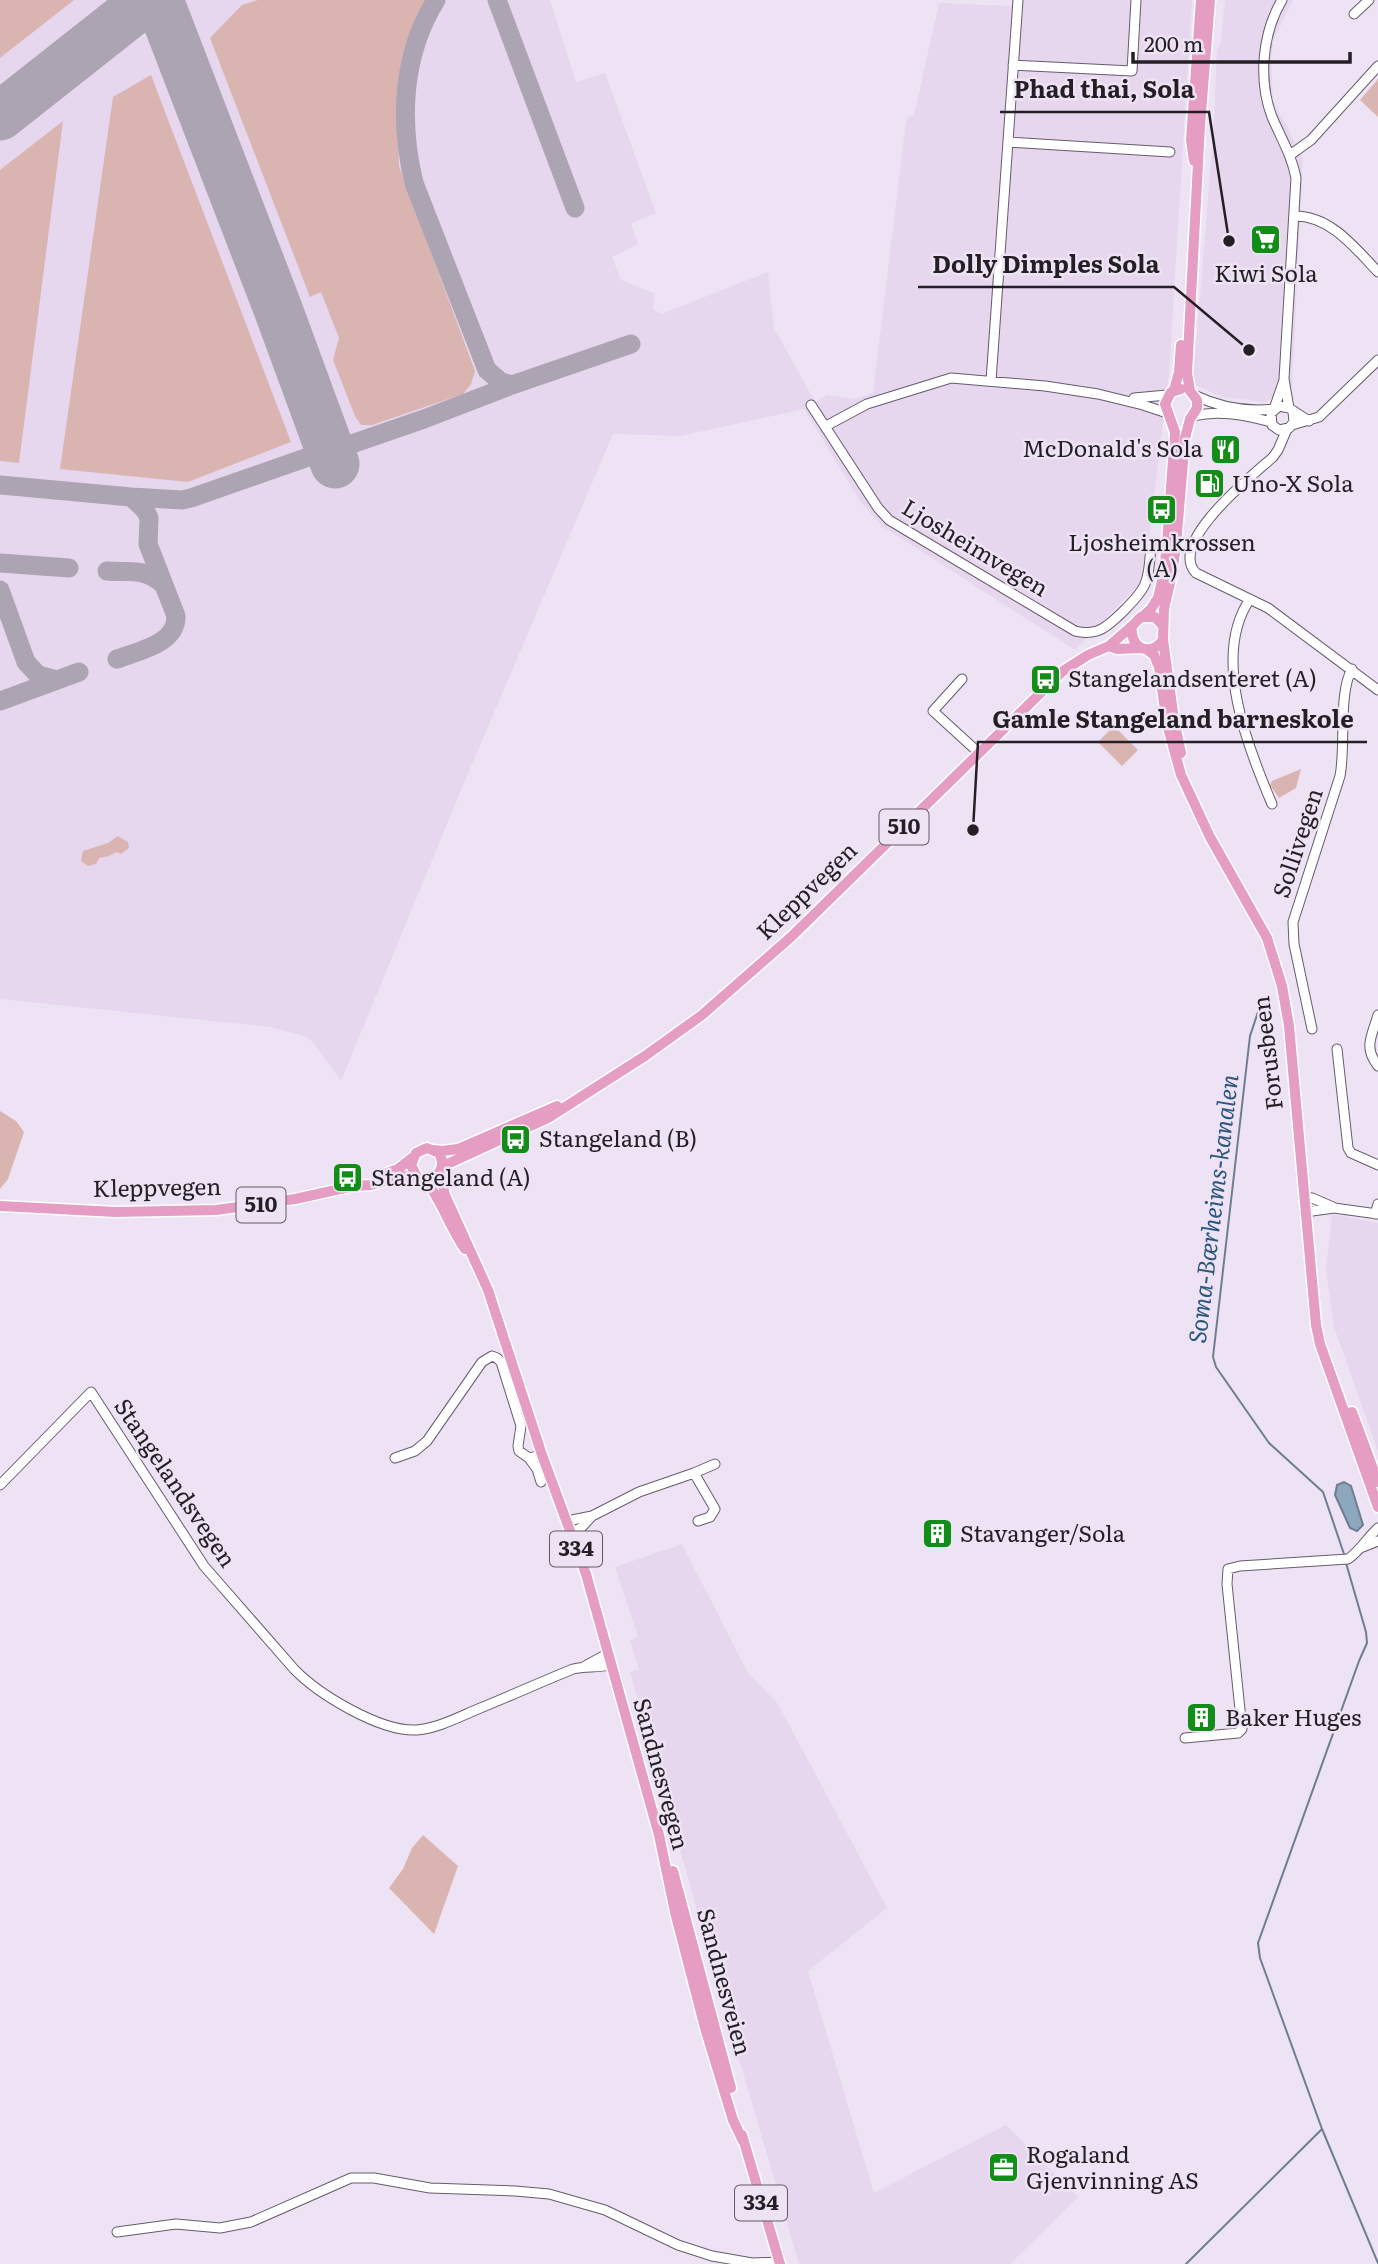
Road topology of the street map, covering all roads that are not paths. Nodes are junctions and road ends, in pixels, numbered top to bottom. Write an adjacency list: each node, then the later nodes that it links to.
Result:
1 (1018, 0): 8 (street)
2 (1136, 0): 8 (street)
3 (1201, 0): 18 (main road, 510)
4 (1210, 0): 19 (main road)
5 (1282, 0): 12 (street)
6 (1369, 0): 7 (street)
7 (1354, 14)
8 (1013, 65): 10 (street)
9 (1378, 66): 12 (street)
10 (1008, 142): 11 (street); 17 (street)
11 (1170, 152)
12 (1290, 155): 13 (street)
13 (1295, 216): 14 (street); 16 (street)
14 (1378, 272)
15 (1378, 360): 26 (street)
16 (1284, 379): 22 (street); 23 (street)
17 (991, 381): 20 (street); 28 (street)
18 (1171, 393): 19 (main road); 20 (street); 24 (main road, 510)
19 (1192, 393): 22 (street); 25 (main road)
20 (1118, 398): 24 (street)
21 (811, 405): 28 (street, Ljosheimvegen)
22 (1274, 409): 23 (street); 27 (street)
23 (1291, 410): 26 (street); 29 (street)
24 (1169, 415): 25 (main road); 33 (main road, 510)
25 (1191, 417): 27 (street); 35 (main road)
26 (1309, 421): 29 (street)
27 (1273, 425): 29 (street); 30 (street)
28 (826, 426): 31 (street, Ljosheimvegen)
29 (1290, 427): 30 (street)
30 (1280, 444): 32 (street)
31 (1151, 545)
32 (1250, 599): 39 (street); 43 (street)
33 (1141, 617): 34 (main road, 510); 35 (main road)
34 (1132, 626): 37 (main road, Kleppvegen / 510); 38 (main road)
35 (1163, 626): 36 (main road)
36 (1163, 640): 38 (main road); 44 (main road, Forusbeen)
37 (1109, 646): 38 (main road, Kleppvegen / 510); 42 (main road, Kleppvegen / 510)
38 (1143, 648): 44 (main road, Forusbeen)
39 (1352, 669): 41 (street); 46 (street, Sollivegen)
40 (962, 679): 42 (street)
41 (1378, 690)
42 (979, 753): 49 (main road, Kleppvegen / 510)
43 (1272, 804)
44 (1198, 810): 56 (main road, Forusbeen)
45 (1378, 1015): 48 (street)
46 (1312, 1029)
47 (1337, 1049): 52 (street)
48 (1378, 1066)
49 (583, 1095): 50 (main road, Kleppvegen / 510); 53 (main road, Kleppvegen / 510)
50 (433, 1150): 51 (main road, Kleppvegen / 510); 53 (main road)
51 (412, 1158): 54 (main road); 55 (main road, Kleppvegen / 510)
52 (1378, 1165)
53 (441, 1169): 54 (main road, Kleppvegen / 510); 62 (main road, Sandnesvegen / 334)
54 (421, 1178): 55 (main road, Kleppvegen / 510); 62 (main road, Sandnesvegen / 334)
55 (354, 1186): 58 (main road, Kleppvegen / 510)
56 (1304, 1197): 59 (street); 60 (main road, Forusbeen)
57 (1378, 1203): 61 (street)
58 (0, 1206)
59 (1334, 1208): 60 (street); 61 (street)
60 (1305, 1212): 63 (main road, Forusbeen)
61 (1376, 1214)
62 (478, 1267): 64 (main road, Sandnesvegen / 334)
63 (1315, 1310): 70 (main road, Forusbeen); 72 (main road, Forusbeen)
64 (542, 1455): 66 (street); 74 (main road, Sandnesvegen / 334)
65 (395, 1458): 66 (street)
66 (529, 1458): 69 (street)
67 (715, 1464): 68 (street)
68 (694, 1474): 73 (street); 74 (street)
69 (541, 1482)
70 (1378, 1482)
71 (0, 1485): 78 (street, Stangelandsvegen)
72 (1378, 1507)
73 (698, 1521)
74 (568, 1527): 78 (main road, Sandnesvegen / 334)
75 (1378, 1528): 77 (street)
76 (1378, 1541): 77 (street)
77 (1359, 1549): 79 (street)
78 (609, 1660): 80 (main road, Sandnesvegen / 334)
79 (1185, 1738)
80 (659, 1836): 81 (main road, Sandnesvegen / 334); 82 (main road, Sandnesveien / 334)
81 (705, 2028): 82 (main road, Sandnesveien / 334)
82 (743, 2141): 84 (main road, Sandnesveien / 334)
83 (117, 2232): 84 (street)
84 (779, 2263)

